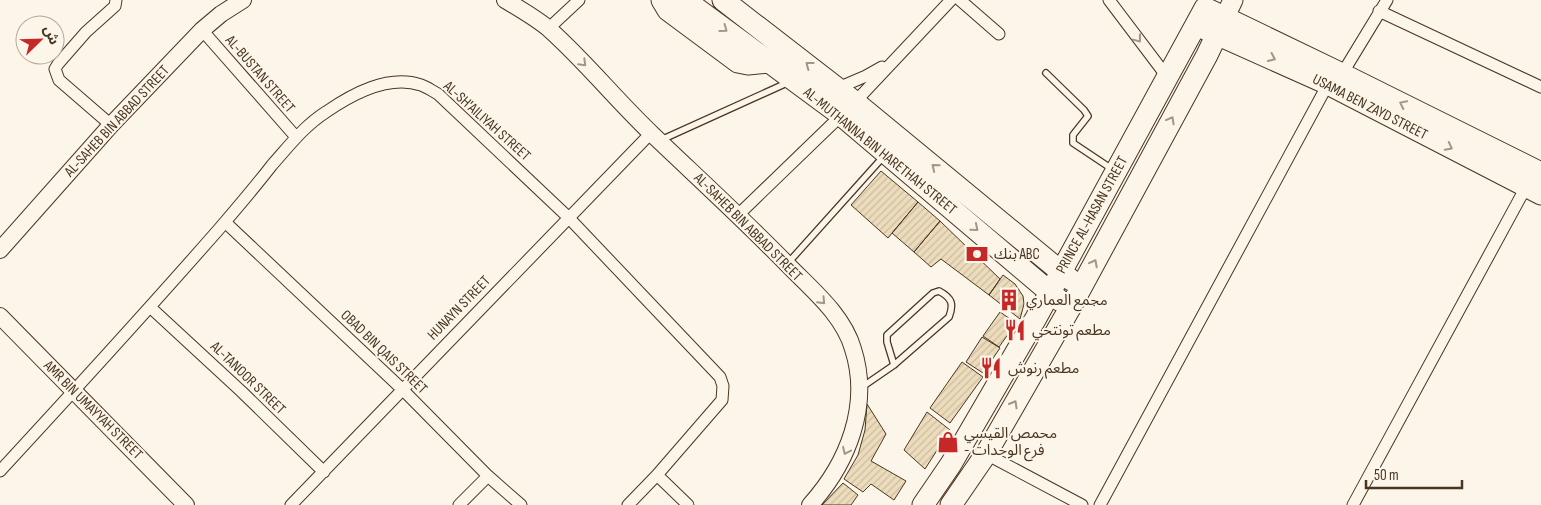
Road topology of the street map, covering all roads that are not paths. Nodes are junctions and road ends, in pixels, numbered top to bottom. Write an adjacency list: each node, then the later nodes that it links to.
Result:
1 (116, 0): 29 (street)
2 (243, 0): 16 (street, AL-SAHEB BIN ABBAD STREET)
3 (505, 0): 15 (street, AL-SAHEB BIN ABBAD STREET)
4 (578, 0): 15 (street)
5 (662, 0): 21 (highway)
6 (685, 0): 21 (highway, AL-MUTHANNA BIN HARETHAH STREET, one-way to 21)
7 (723, 0): 27 (highway, AL-MUTHANNA BIN HARETHAH STREET, one-way to 7)
8 (951, 0): 20 (street)
9 (960, 0): 17 (street)
10 (1109, 0): 23 (street, one-way to 23)
11 (1387, 0): 13 (street)
12 (1204, 11): 14 (highway, USAMA BEN ZAYD STREET); 23 (highway, PRINCE AL-HASAN STREET)
13 (1380, 11): 24 (street); 26 (street)
14 (1225, 17): 18 (highway, USAMA BEN ZAYD STREET); 19 (highway, PRINCE AL-HASAN STREET); 24 (highway, USAMA BEN ZAYD STREET)
15 (548, 29): 30 (street, AL-SAHEB BIN ABBAD STREET, one-way to 30)
16 (202, 30): 29 (street, AL-SAHEB BIN ABBAD STREET); 31 (street, AL-BUSTAN STREET)
17 (999, 34)
18 (1239, 43): 19 (highway); 24 (highway, USAMA BEN ZAYD STREET, one-way to 24)
19 (1207, 55): 44 (highway, PRINCE AL-HASAN STREET, one-way to 19)
20 (892, 61): 27 (street); 28 (street)
21 (768, 62): 25 (highway, AL-MUTHANNA BIN HARETHAH STREET)
22 (1046, 73): 33 (lane)
23 (1168, 78): 33 (highway, PRINCE AL-HASAN STREET)
24 (1335, 79): 34 (highway, USAMA BEN ZAYD STREET); 71 (street)
25 (794, 80): 28 (highway, AL-MUTHANNA BIN HARETHAH STREET); 30 (lane)
26 (1541, 87)
27 (838, 88): 28 (highway, AL-MUTHANNA BIN HARETHAH STREET)
28 (848, 109): 32 (highway, AL-MUTHANNA BIN HARETHAH STREET); 35 (street); 40 (highway, AL-MUTHANNA BIN HARETHAH STREET, one-way to 28)
29 (111, 125): 39 (street, AL-SAHEB BIN ABBAD STREET)
30 (655, 136): 35 (street, AL-SAHEB BIN ABBAD STREET); 36 (street, HUNAYN STREET)
31 (296, 137): 36 (street, AL-SH'AILIYAH STREET); 37 (street, AL-SH'AILIYAH STREET)
32 (886, 154): 41 (lane); 42 (highway, AL-MUTHANNA BIN HARETHAH STREET, one-way to 42)
33 (1116, 172): 38 (highway, PRINCE AL-HASAN STREET)
34 (1536, 185): 72 (street)
35 (738, 215): 41 (street, AL-SAHEB BIN ABBAD STREET)
36 (568, 217): 51 (street, HUNAYN STREET); 58 (street, AL-SH'AILIYAH STREET)
37 (225, 222): 46 (street, AL-SH'AILIYAH STREET); 51 (street, OBAD BIN QAIS STREET)
38 (1080, 238): 40 (highway); 43 (highway, PRINCE AL-HASAN STREET)
39 (0, 250)
40 (1038, 252): 43 (highway, AL-MUTHANNA BIN HARETHAH STREET)
41 (787, 264): 52 (street, AL-SAHEB BIN ABBAD STREET, one-way to 52)
42 (1025, 271): 45 (highway, AL-MUTHANNA BIN HARETHAH STREET); 49 (highway)
43 (1061, 272): 44 (highway, AL-MUTHANNA BIN HARETHAH STREET); 45 (highway, PRINCE AL-HASAN STREET)
44 (1081, 287): 47 (highway, PRINCE AL-HASAN STREET)
45 (1049, 292): 47 (highway, AL-MUTHANNA BIN HARETHAH STREET); 49 (highway, PRINCE AL-HASAN STREET)
46 (150, 307): 53 (street, AL-SH'AILIYAH STREET); 57 (street, AL-TANOOR STREET)
47 (1070, 308): 54 (highway, PRINCE AL-HASAN STREET, one-way to 47)
48 (0, 316): 53 (street, AMR BIN UMAYYAH STREET)
49 (1036, 318): 55 (highway, PRINCE AL-HASAN STREET)
50 (894, 365): 50 (lane); 52 (lane)
51 (402, 389): 57 (street, HUNAYN STREET); 59 (street, OBAD BIN QAIS STREET)
52 (858, 390): 67 (street, AL-SAHEB BIN ABBAD STREET, one-way to 67)
53 (74, 391): 56 (street, AL-SH'AILIYAH STREET); 61 (street, AMR BIN UMAYYAH STREET)
54 (986, 454): 60 (highway, PRINCE AL-HASAN STREET); 70 (street)
55 (951, 464): 60 (highway); 68 (highway, PRINCE AL-HASAN STREET)
56 (0, 471)
57 (324, 472): 62 (street, HUNAYN STREET)
58 (657, 474): 65 (street, AL-SH'AILIYAH STREET); 66 (street)
59 (488, 476): 63 (street); 64 (street, OBAD BIN QAIS STREET)
60 (971, 477): 69 (highway, PRINCE AL-HASAN STREET)
61 (186, 505)
62 (291, 505)
63 (459, 505)
64 (521, 505)
65 (628, 505)
66 (688, 505)
67 (810, 505)
68 (923, 505)
69 (951, 505)
70 (1082, 505)
71 (1100, 505)
72 (1353, 505)

